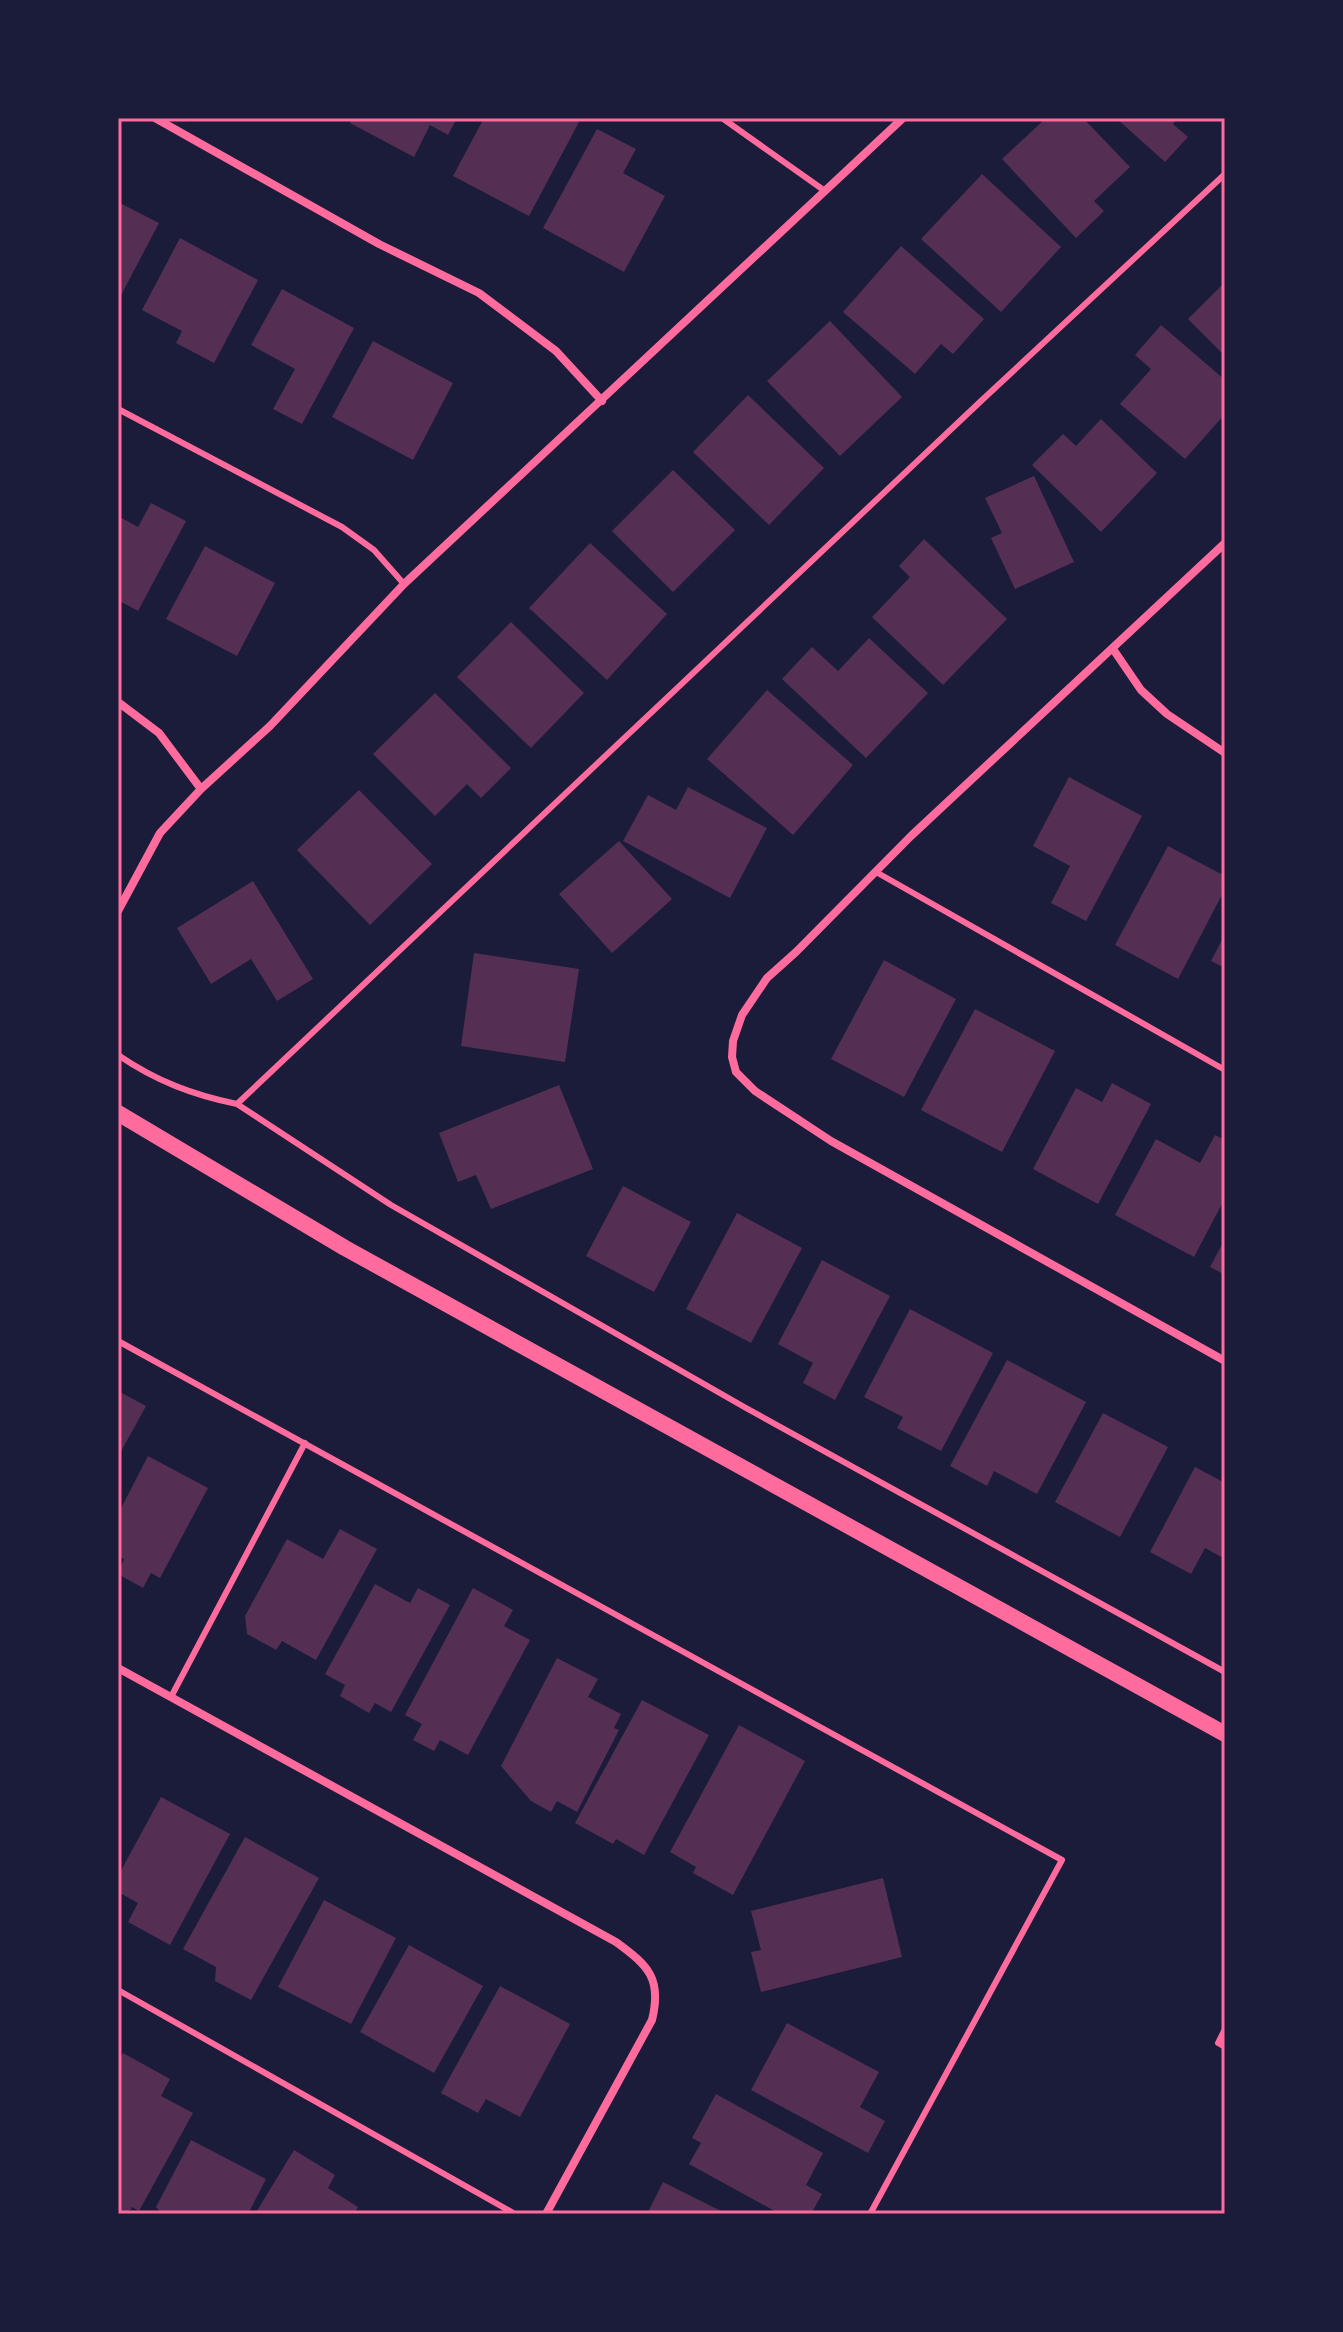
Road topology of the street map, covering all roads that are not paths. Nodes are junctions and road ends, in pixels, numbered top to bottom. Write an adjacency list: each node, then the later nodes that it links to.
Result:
1 (155, 118): 6 (street)
2 (722, 118): 5 (lane)
3 (903, 118): 5 (street)
4 (1225, 174): 18 (lane)
5 (825, 191): 6 (street)
6 (602, 401): 9 (street)
7 (118, 409): 9 (lane)
8 (1225, 543): 10 (street)
9 (404, 584): 13 (street)
10 (1113, 649): 12 (street); 14 (street)
11 (118, 702): 13 (street)
12 (1225, 753)
13 (201, 789): 15 (street)
14 (876, 872): 17 (lane); 21 (street)
15 (118, 911)
16 (118, 1055): 18 (lane)
17 (1225, 1070)
18 (237, 1104): 24 (lane)
19 (118, 1113): 26 (main road)
20 (118, 1341): 22 (lane)
21 (1225, 1361)
22 (305, 1443): 25 (lane); 32 (lane)
23 (118, 1668): 25 (street)
24 (1225, 1672)
25 (171, 1697): 31 (street)
26 (1225, 1734)
27 (118, 1990): 30 (lane)
28 (1225, 2029): 29 (lane)
29 (1225, 2047)
30 (515, 2214)
31 (546, 2214)
32 (870, 2214)

